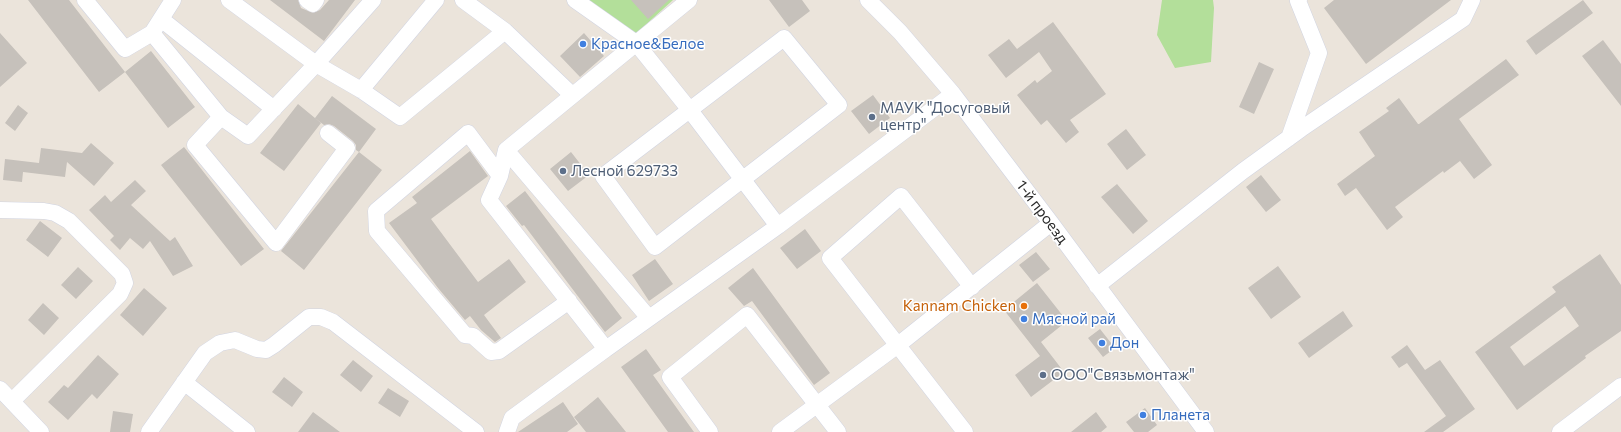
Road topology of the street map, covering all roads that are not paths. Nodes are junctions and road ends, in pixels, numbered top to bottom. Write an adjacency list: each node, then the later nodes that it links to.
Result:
1 (85, 0): 16 (street)
2 (173, 0): 14 (street)
3 (229, 0): 18 (street)
4 (307, 0): 5 (street)
5 (316, 0)
6 (373, 0): 18 (street)
7 (436, 0): 19 (street)
8 (462, 0): 15 (street)
9 (575, 0): 17 (street)
10 (689, 0): 17 (street)
11 (868, 0): 20 (street, 1-й проезд)
12 (1299, 0): 26 (street)
13 (1472, 0): 26 (street)
14 (161, 19): 16 (street); 22 (street)
15 (505, 31): 19 (street); 21 (street)
16 (152, 33): 24 (street)
17 (636, 44): 21 (street); 23 (street)
18 (316, 64): 19 (street); 22 (street)
19 (361, 90)
20 (953, 94): 31 (street, 1-й проезд); 32 (street)
21 (572, 95): 27 (street)
22 (274, 108): 24 (street)
23 (689, 109): 29 (street); 29 (street); 29 (street)
24 (222, 117): 25 (street)
25 (328, 133)
26 (1290, 138): 33 (street)
27 (506, 150): 28 (street); 36 (street)
28 (500, 176): 35 (street); 35 (street)
29 (743, 180): 32 (street)
30 (0, 210): 42 (street)
31 (1051, 223): 33 (street, 1-й проезд); 34 (street)
32 (778, 226): 36 (street)
33 (1097, 286): 53 (street, 1-й проезд)
34 (972, 287): 37 (street); 37 (street)
35 (569, 301): 38 (street)
36 (649, 318): 38 (street)
37 (898, 345): 43 (street); 52 (street)
38 (606, 349): 48 (street)
39 (184, 382): 45 (street); 46 (street); 47 (street)
40 (1621, 386): 54 (street)
41 (0, 389): 42 (street)
42 (12, 401): 44 (street)
43 (818, 404): 49 (street); 50 (street); 51 (street)
44 (41, 432)
45 (149, 432)
46 (247, 432)
47 (476, 432)
48 (508, 432)
49 (710, 432)
50 (780, 432)
51 (838, 432)
52 (965, 432)
53 (1206, 432)
54 (1560, 432)

